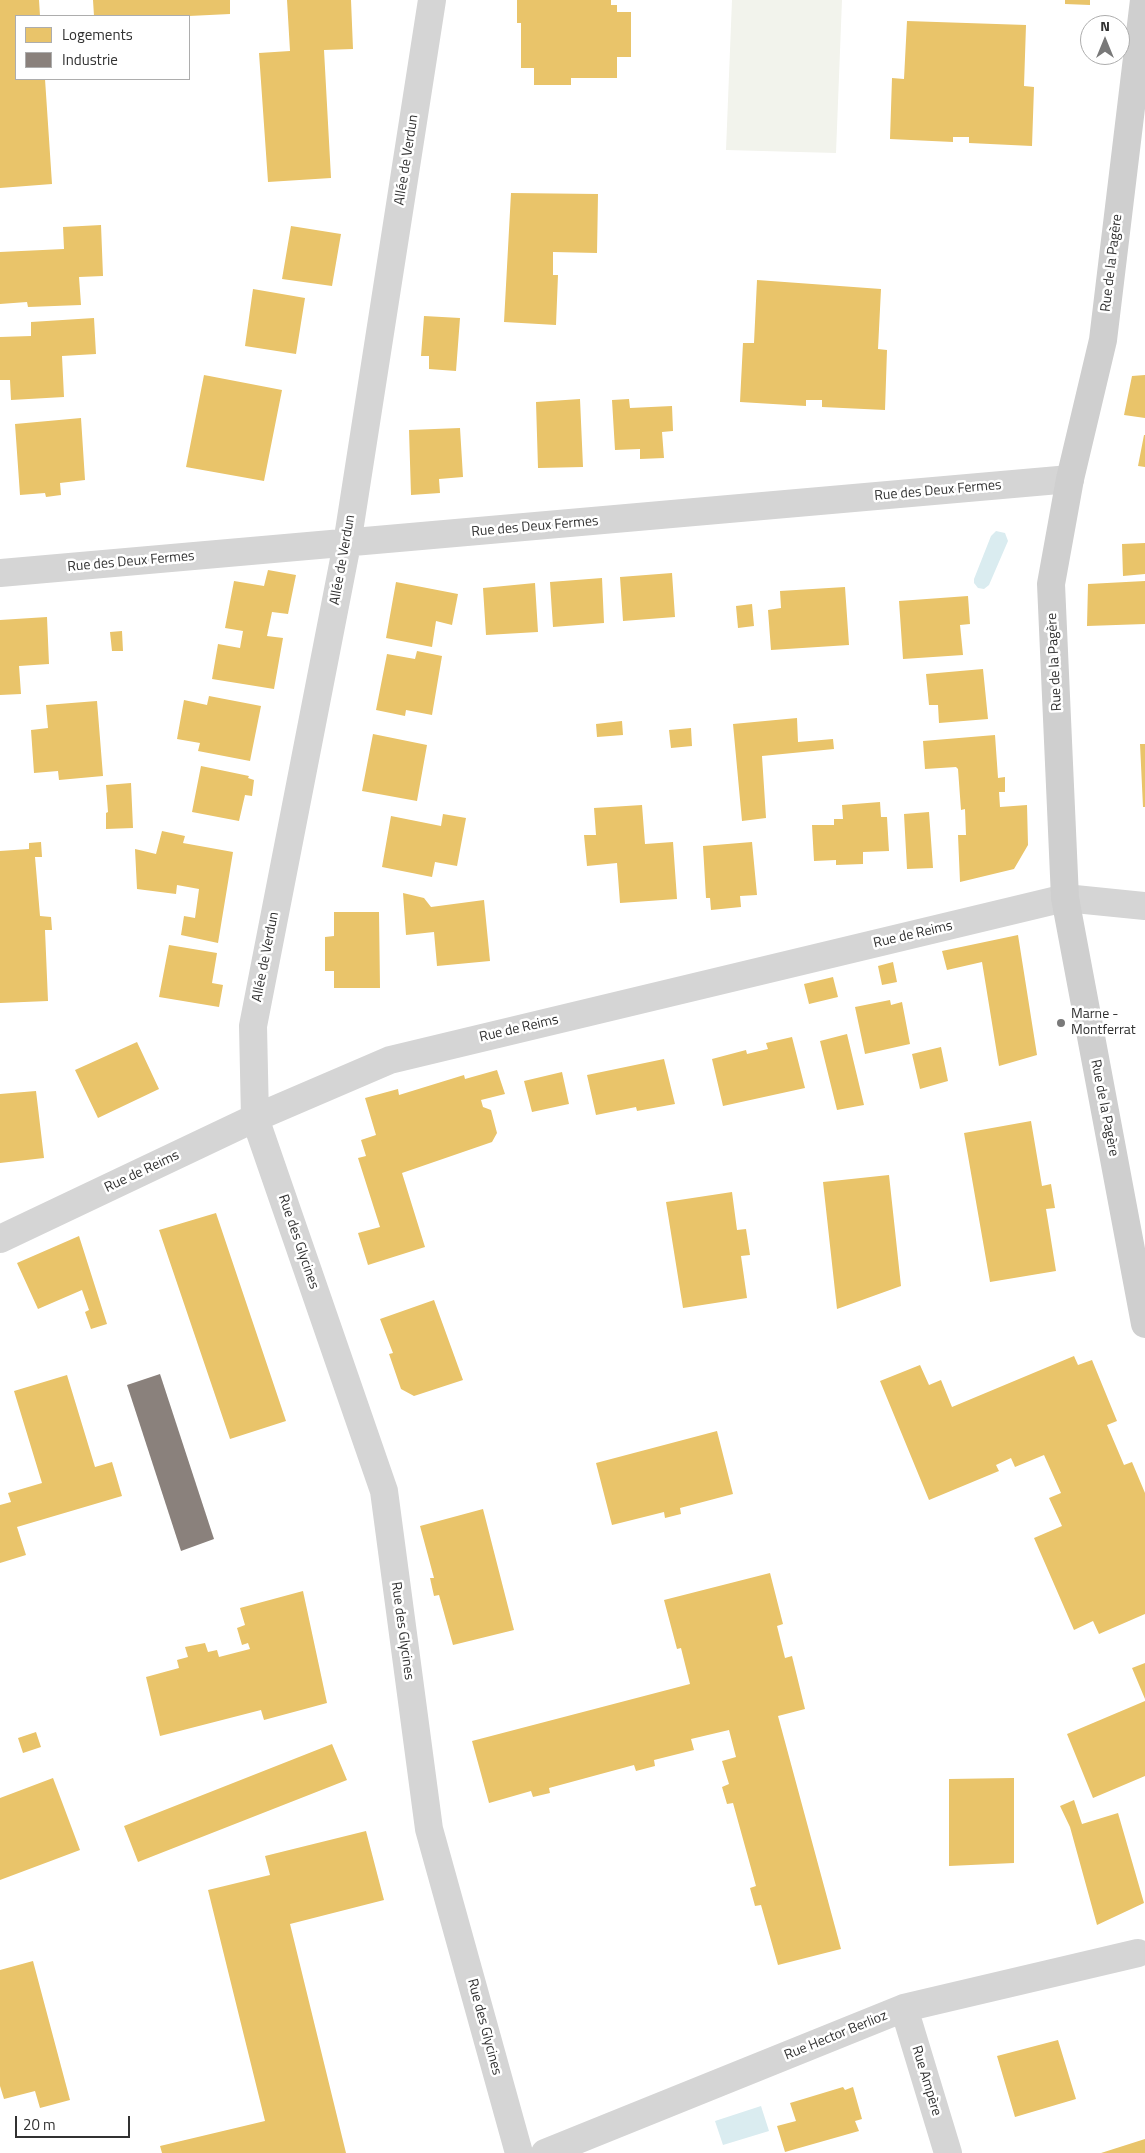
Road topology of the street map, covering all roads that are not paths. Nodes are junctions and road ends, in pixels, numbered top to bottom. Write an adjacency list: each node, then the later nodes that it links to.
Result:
1 (432, 0): 4 (street, Allée de Verdun)
2 (1144, 0): 3 (street, Rue de la Pagère)
3 (1070, 479): 4 (street, Rue des Deux Fermes); 6 (street, Rue de la Pagère)
4 (347, 544): 5 (street, Rue des Deux Fermes); 8 (street, Allée de Verdun)
5 (0, 573)
6 (1065, 898): 7 (street, Rue de Reims); 8 (street, Rue de Reims); 10 (street, Rue de la Pagère)
7 (1145, 906)
8 (255, 1118): 9 (street, Rue de Reims); 13 (street, Rue des Glycines)
9 (0, 1239)
10 (1145, 1324)
11 (1138, 1953): 12 (street, Rue Hector Berlioz)
12 (904, 2008): 14 (street, Rue Hector Berlioz); 15 (street, Rue Ampère)
13 (519, 2153)
14 (545, 2153)
15 (948, 2153)

